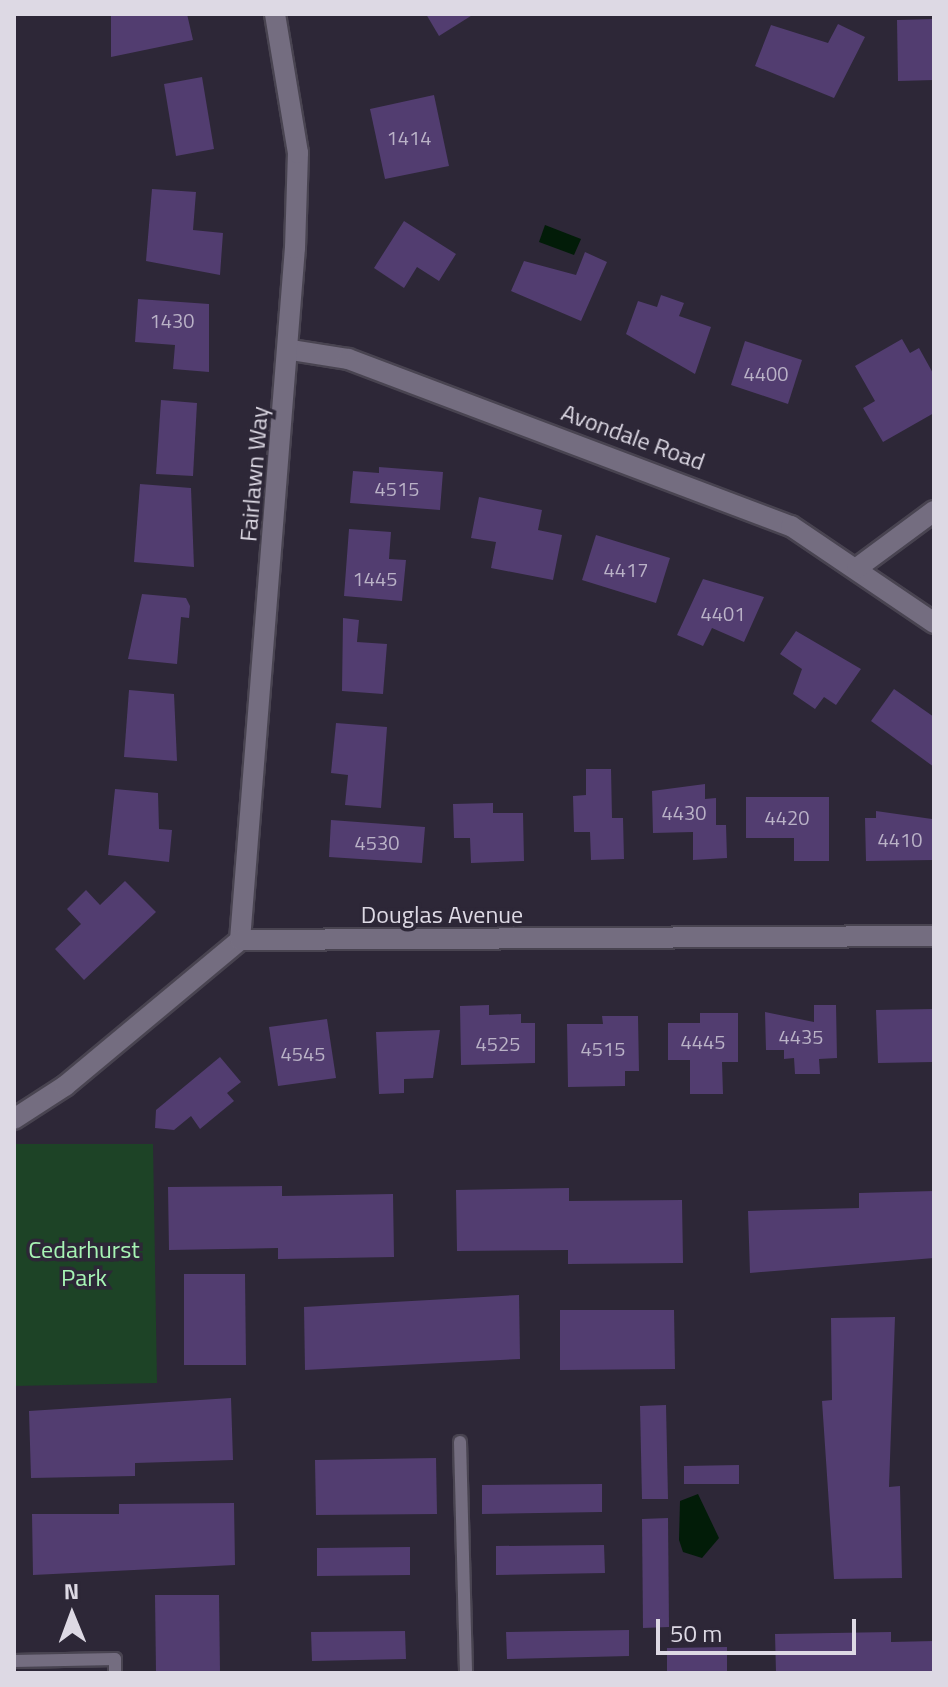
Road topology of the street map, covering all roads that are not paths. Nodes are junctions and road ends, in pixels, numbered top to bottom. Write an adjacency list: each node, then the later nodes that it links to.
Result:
1 (275, 14): 2 (street, Fairlawn Way)
2 (291, 350): 4 (street, Avondale Road); 7 (street, Fairlawn Way)
3 (934, 511): 4 (street)
4 (857, 568): 5 (street, Avondale Road)
5 (934, 623)
6 (934, 936): 7 (street, Douglas Avenue)
7 (240, 940): 8 (street)
8 (14, 1119)
9 (460, 1442): 12 (lane)
10 (14, 1661): 11 (lane)
11 (115, 1673)
12 (466, 1673)

